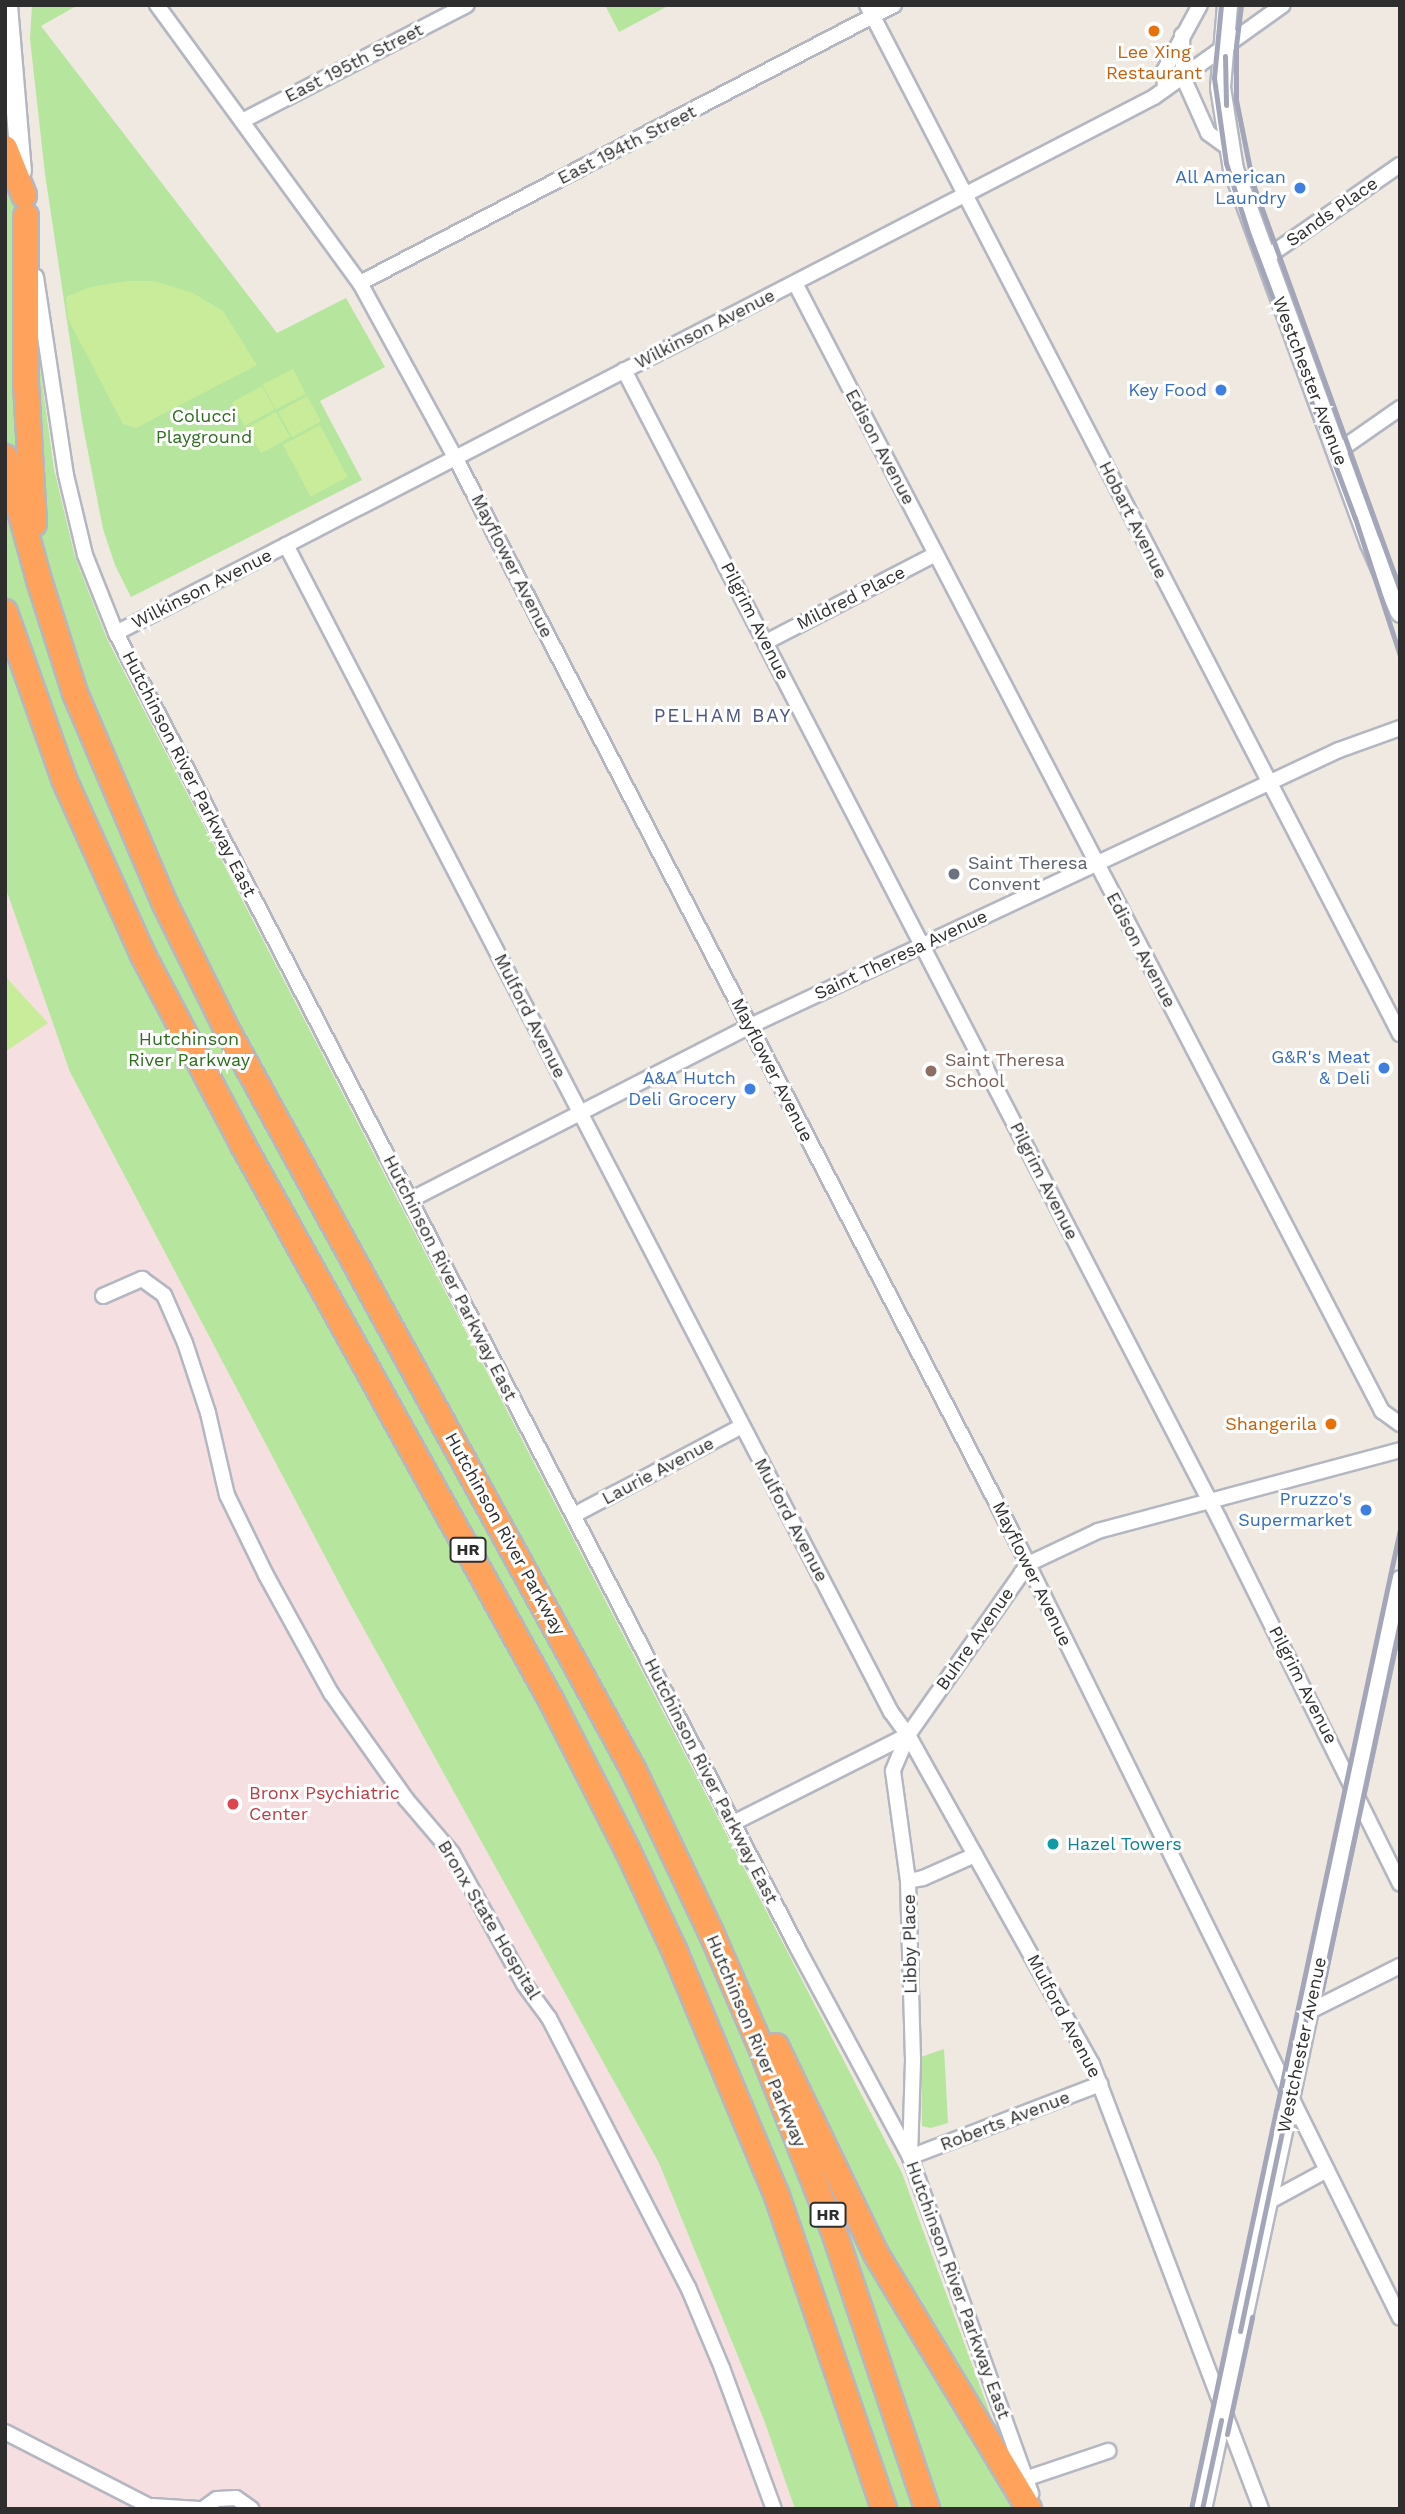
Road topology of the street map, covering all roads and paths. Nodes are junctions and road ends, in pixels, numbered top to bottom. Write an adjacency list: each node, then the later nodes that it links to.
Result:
1 (7, 5): 18 (main road, Hutchinson River Parkway East)
2 (157, 5): 13 (street, Mayflower Avenue)
3 (467, 5): 13 (street, East 195th Street)
4 (894, 5): 8 (street, East 194th Street)
5 (1199, 5): 9 (street)
6 (1227, 5): 10 (main road, Westchester Avenue)
7 (1283, 5): 10 (street, Wilkinson Avenue)
8 (870, 11): 17 (street, Hobart Avenue); 20 (street, East 194th Street)
9 (1182, 36): 11 (street, Westchester Avenue); 12 (street)
10 (1222, 49): 11 (street, Wilkinson Avenue); 14 (main road, Westchester Avenue)
11 (1183, 77): 12 (street, Wilkinson Avenue); 14 (street, Westchester Avenue)
12 (1165, 89): 17 (street, Wilkinson Avenue)
13 (242, 121): 20 (street, Mayflower Avenue)
14 (1227, 147): 19 (main road, Westchester Avenue)
15 (5, 148): 18 (highway)
16 (1400, 165): 19 (street, Sands Place)
17 (965, 194): 21 (street, Wilkinson Avenue); 35 (street, Hobart Avenue)
18 (25, 206): 29 (highway); 32 (street, Hutchinson River Parkway East)
19 (1264, 259): 24 (main road, Westchester Avenue)
20 (360, 283): 26 (street, Mayflower Avenue)
21 (795, 283): 22 (street, Wilkinson Avenue); 28 (street, Edison Avenue)
22 (624, 370): 26 (street, Wilkinson Avenue); 33 (street, Pilgrim Avenue)
23 (1400, 408): 24 (street)
24 (1337, 452): 31 (main road, Westchester Avenue)
25 (5, 457): 29 (highway, Hutchinson River Parkway / HR)
26 (455, 457): 27 (street, Wilkinson Avenue); 38 (street, Mayflower Avenue)
27 (286, 545): 32 (street, Wilkinson Avenue); 40 (street, Mulford Avenue)
28 (936, 554): 33 (street, Mildred Place); 36 (street, Edison Avenue)
29 (39, 580): 56 (highway, Hutchinson River Parkway / HR)
30 (5, 612): 73 (highway, HR)
31 (1400, 612)
32 (116, 633): 41 (street, Hutchinson River Parkway East)
33 (766, 642): 37 (street, Pilgrim Avenue)
34 (1400, 729): 35 (street, Saint Theresa Avenue)
35 (1270, 783): 36 (street, Saint Theresa Avenue); 39 (street, Hobart Avenue)
36 (1096, 864): 37 (street, Saint Theresa Avenue); 43 (street, Edison Avenue)
37 (923, 945): 38 (street, Saint Theresa Avenue); 46 (street, Pilgrim Avenue)
38 (750, 1026): 40 (street, Saint Theresa Avenue); 48 (street, Mayflower Avenue)
39 (1400, 1034)
40 (581, 1115): 41 (street, Saint Theresa Avenue); 44 (street, Mulford Avenue)
41 (410, 1200): 47 (street, Hutchinson River Parkway East)
42 (103, 1296): 72 (street, Bronx State Hospital)
43 (1400, 1424)
44 (742, 1426): 47 (street, Laurie Avenue); 50 (street, Mulford Avenue)
45 (1400, 1450): 46 (street)
46 (1210, 1502): 48 (street); 51 (street, Pilgrim Avenue)
47 (574, 1515): 52 (street, Hutchinson River Parkway East)
48 (1028, 1563): 50 (street, Buhre Avenue); 60 (street, Mayflower Avenue)
49 (1400, 1582): 51 (main road, Westchester Avenue)
50 (908, 1735): 52 (street, Buhre Avenue); 53 (street, Mulford Avenue); 54 (street, Libby Place)
51 (1356, 1790): 55 (street, Pilgrim Avenue); 58 (main road, Westchester Avenue)
52 (733, 1823): 61 (street, Hutchinson River Parkway East)
53 (975, 1854): 54 (street); 59 (street, Mulford Avenue)
54 (908, 1881): 61 (street, Libby Place)
55 (1400, 1883)
56 (709, 1930): 74 (highway, Hutchinson River Parkway / HR); 75 (highway)
57 (1400, 1966): 58 (street)
58 (1308, 2012): 60 (main road, Westchester Avenue)
59 (1100, 2084): 61 (street, Roberts Avenue); 65 (street, Mulford Avenue)
60 (1291, 2099): 62 (street, Mayflower Avenue); 63 (main road, Westchester Avenue)
61 (910, 2157): 68 (street, Hutchinson River Parkway East)
62 (1327, 2170): 63 (street); 64 (street, Mayflower Avenue)
63 (1268, 2202): 65 (main road, Westchester Avenue)
64 (1400, 2318)
65 (1223, 2412): 77 (main road, Westchester Avenue); 78 (street, Mulford Avenue)
66 (5, 2432): 69 (street)
67 (1108, 2451): 68 (street)
68 (1025, 2479): 76 (street, Hutchinson River Parkway East)
69 (153, 2507): 70 (street)
70 (201, 2509): 71 (street)
71 (252, 2509)
72 (774, 2509)
73 (884, 2509)
74 (927, 2509)
75 (1029, 2509)
76 (1036, 2509)
77 (1201, 2509)
78 (1261, 2509)

